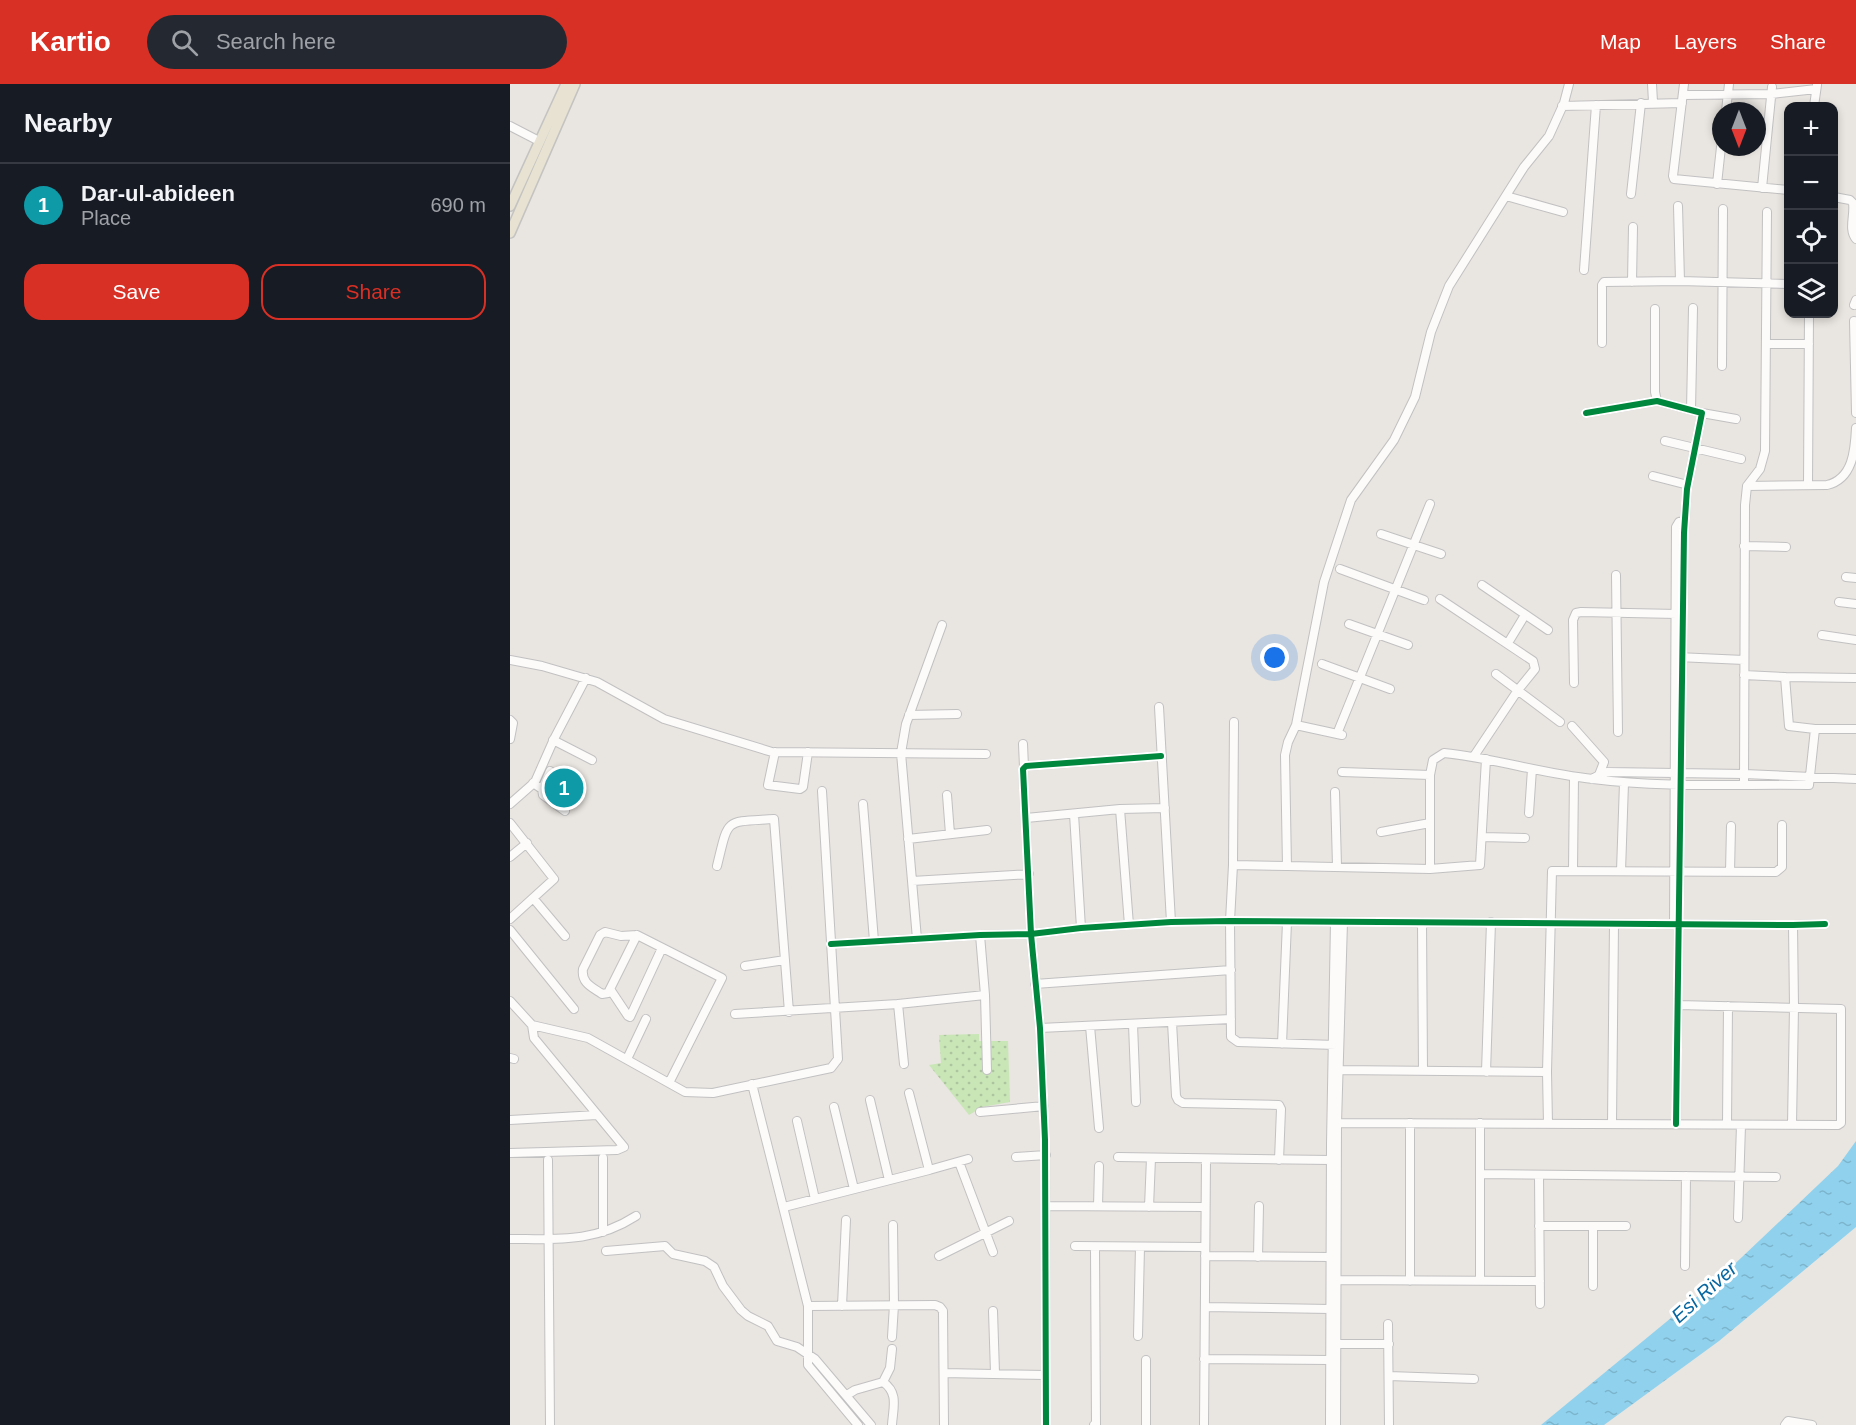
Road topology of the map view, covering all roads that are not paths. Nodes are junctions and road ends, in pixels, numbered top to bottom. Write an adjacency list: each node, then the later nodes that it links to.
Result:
1 (566, 84): 18 (main road)
2 (575, 84): 31 (main road)
3 (1569, 84): 16 (street)
4 (1652, 84): 11 (street)
5 (1684, 84): 10 (street)
6 (1729, 84): 9 (street)
7 (1817, 86): 8 (street); 13 (street)
8 (1772, 91): 9 (street); 21 (street)
9 (1728, 95): 10 (street); 12 (street)
10 (1683, 99): 11 (street); 20 (street)
11 (1653, 102): 14 (street)
12 (1727, 102)
13 (1815, 102)
14 (1641, 103): 15 (street); 23 (street)
15 (1596, 105): 16 (street); 35 (street)
16 (1562, 106): 24 (street)
17 (510, 126): 18 (street)
18 (539, 141): 26 (main road)
19 (1720, 156): 20 (street)
20 (1717, 184): 21 (street)
21 (1762, 188): 22 (street)
22 (1784, 190)
23 (1631, 194)
24 (1506, 196): 29 (street); 111 (street)
25 (1838, 198): 34 (street)
26 (510, 206)
27 (1678, 206): 36 (street)
28 (1723, 209): 38 (street)
29 (1563, 212)
30 (1767, 212): 39 (street)
31 (512, 222): 33 (main road)
32 (1633, 227): 37 (street)
33 (510, 233)
34 (1856, 239)
35 (1584, 270)
36 (1680, 281): 37 (street); 38 (street)
37 (1632, 282): 45 (street)
38 (1724, 283): 39 (street); 49 (street)
39 (1766, 284): 40 (street); 46 (street)
40 (1784, 284)
41 (1693, 308): 52 (street)
42 (1655, 309): 51 (street)
43 (1809, 318): 47 (street)
44 (1854, 321): 48 (street)
45 (1602, 343)
46 (1766, 344): 47 (street); 64 (street)
47 (1809, 344): 63 (street)
48 (1855, 349): 50 (street)
49 (1722, 366)
50 (1856, 398): 55 (street)
51 (1657, 401): 52 (street); 54 (street)
52 (1691, 410): 53 (street)
53 (1702, 412): 56 (street); 59 (street)
54 (1586, 413)
55 (1856, 413)
56 (1736, 419)
57 (1856, 428): 63 (street)
58 (1665, 441): 59 (street)
59 (1695, 447): 60 (street); 62 (street)
60 (1741, 459)
61 (1653, 477): 62 (street)
62 (1688, 485): 82 (street)
63 (1808, 485): 64 (street)
64 (1747, 486): 68 (street)
65 (1430, 504): 67 (street)
66 (1381, 534): 67 (street)
67 (1413, 544): 70 (street); 76 (street)
68 (1744, 546): 69 (street); 94 (street)
69 (1786, 547)
70 (1441, 554)
71 (1340, 569): 76 (street)
72 (1616, 575): 81 (street)
73 (1846, 577): 74 (street)
74 (1856, 578)
75 (1482, 585): 83 (street)
76 (1395, 589): 78 (street); 87 (street)
77 (1440, 599): 90 (street)
78 (1424, 600)
79 (1839, 602): 80 (street)
80 (1856, 604)
81 (1617, 612): 82 (street); 102 (street); 115 (street)
82 (1678, 614): 92 (street)
83 (1525, 615): 86 (street); 90 (street)
84 (1349, 624): 87 (street)
85 (942, 625): 107 (street)
86 (1548, 630)
87 (1377, 633): 91 (street); 100 (street)
88 (1822, 635): 89 (street)
89 (1856, 640)
90 (1508, 643): 104 (street)
91 (1408, 645)
92 (1678, 657): 94 (street); 136 (street)
93 (510, 660): 99 (street)
94 (1744, 660): 97 (street)
95 (1322, 664): 100 (street)
96 (1496, 674): 104 (street)
97 (1744, 675): 98 (street); 131 (street)
98 (1785, 677): 101 (street); 113 (street)
99 (585, 678): 117 (street); 121 (street)
100 (1359, 678): 103 (street); 111 (street)
101 (1856, 678)
102 (1574, 683)
103 (1390, 689)
104 (1518, 690): 110 (street); 124 (street)
105 (1159, 707): 123 (street)
106 (957, 714): 107 (street)
107 (909, 715): 120 (street)
108 (510, 720): 116 (street)
109 (1234, 722): 165 (street)
110 (1560, 722)
111 (1296, 725): 167 (street)
112 (1572, 726): 134 (street)
113 (1815, 729): 114 (street); 135 (street)
114 (1856, 729)
115 (1618, 732)
116 (510, 739)
117 (553, 740): 126 (street); 138 (street)
118 (1023, 744): 127 (street)
119 (808, 752): 120 (street); 121 (street); 121 (street)
120 (901, 753): 122 (street); 162 (street)
121 (780, 754)
122 (986, 754)
123 (1161, 756): 127 (street); 147 (street)
124 (1474, 756): 125 (street); 132 (street)
125 (1486, 759): 128 (street); 160 (street)
126 (592, 760)
127 (1024, 767): 152 (street)
128 (1532, 769): 133 (street); 150 (street)
129 (550, 771): 141 (street)
130 (1342, 772): 132 (street)
131 (1744, 774): 135 (street); 136 (street); 140 (street)
132 (1430, 775): 154 (street)
133 (1574, 777): 134 (street); 170 (street)
134 (1595, 777): 136 (street); 139 (street)
135 (1810, 777): 137 (street); 140 (street)
136 (1678, 779): 139 (street); 140 (street); 172 (street)
137 (1856, 779)
138 (533, 783): 141 (street); 145 (street)
139 (1624, 783): 171 (street)
140 (1744, 784)
141 (542, 789): 149 (street)
142 (822, 791): 198 (street)
143 (1335, 792): 168 (street)
144 (947, 795): 159 (street)
145 (510, 804)
146 (863, 804): 197 (street)
147 (1165, 808): 148 (street); 179 (street)
148 (1120, 809): 151 (street); 188 (street)
149 (565, 811)
150 (1529, 813)
151 (1074, 814): 152 (street); 190 (street)
152 (1026, 818): 174 (street)
153 (510, 823): 163 (street)
154 (1430, 823): 158 (street); 169 (street)
155 (1782, 825): 173 (street)
156 (1731, 826): 173 (street)
157 (987, 830): 159 (street)
158 (1381, 832)
159 (950, 834): 162 (street)
160 (1483, 837): 161 (street); 169 (street)
161 (1525, 838)
162 (908, 839): 175 (street)
163 (527, 843): 164 (street); 176 (street)
164 (510, 857)
165 (1233, 865): 167 (street); 178 (street)
166 (717, 866): 200 (street)
167 (1287, 866): 168 (street)
168 (1337, 866): 169 (street)
169 (1430, 868)
170 (1573, 870): 171 (street); 184 (street)
171 (1621, 871): 172 (street)
172 (1677, 872): 173 (street); 186 (street)
173 (1730, 872)
174 (1029, 874): 175 (street); 192 (street)
175 (912, 881): 196 (street)
176 (533, 898): 177 (street); 195 (street)
177 (510, 919)
178 (1230, 921): 179 (street); 180 (street); 202 (street)
179 (1171, 922): 188 (street)
180 (1287, 922): 181 (street); 222 (street)
181 (1339, 922): 182 (street); 223 (street)
182 (1422, 922): 183 (street); 228 (street)
183 (1491, 922): 184 (street); 229 (street)
184 (1551, 922): 185 (street); 230 (street)
185 (1614, 924): 186 (street); 246 (street)
186 (1677, 924): 189 (street); 208 (street)
187 (1825, 924): 189 (street)
188 (1129, 925): 190 (street)
189 (1793, 925): 210 (street)
190 (1081, 928): 192 (street)
191 (510, 930): 212 (street)
192 (1031, 934): 194 (street); 203 (street)
193 (637, 935): 199 (street); 204 (street); 204 (street)
194 (980, 935): 196 (street); 205 (street)
195 (565, 936)
196 (917, 939): 197 (street)
197 (874, 941): 198 (street)
198 (831, 944): 211 (street)
199 (662, 948): 204 (street); 231 (street)
200 (785, 960): 201 (street); 213 (street)
201 (745, 966)
202 (1231, 970): 203 (street); 216 (street)
203 (1035, 984): 221 (street)
204 (610, 989)
205 (985, 995): 207 (street); 226 (street)
206 (510, 1001): 219 (street)
207 (898, 1004): 211 (street); 225 (street)
208 (1678, 1005): 209 (street); 247 (street)
209 (1728, 1006): 210 (street); 248 (street)
210 (1794, 1007): 250 (street); 250 (street)
211 (836, 1009): 213 (street); 232 (street)
212 (574, 1010)
213 (789, 1012): 214 (street)
214 (735, 1014)
215 (646, 1019): 224 (street)
216 (1231, 1019): 217 (street); 222 (street)
217 (1172, 1022): 218 (street); 260 (street)
218 (1132, 1024): 220 (street); 235 (street)
219 (532, 1025): 224 (street); 239 (street)
220 (1090, 1026): 221 (street); 251 (street)
221 (1040, 1028): 236 (street)
222 (1282, 1044): 223 (street)
223 (1336, 1045): 227 (street)
224 (627, 1059): 231 (street)
225 (904, 1064)
226 (987, 1070)
227 (1336, 1070): 228 (street); 242 (street)
228 (1423, 1071): 229 (street)
229 (1486, 1072): 230 (street)
230 (1547, 1072): 245 (street)
231 (669, 1083): 232 (street)
232 (753, 1084): 275 (street)
233 (909, 1093): 263 (street)
234 (870, 1100): 269 (street)
235 (1136, 1102)
236 (1044, 1106): 238 (street); 253 (street)
237 (834, 1107): 270 (street)
238 (980, 1112)
239 (597, 1115): 240 (street); 252 (street)
240 (510, 1120)
241 (797, 1121): 271 (street)
242 (1334, 1123): 243 (street); 261 (street); 300 (street)
243 (1410, 1123): 244 (street); 301 (street)
244 (1480, 1124): 245 (street); 264 (street)
245 (1548, 1124): 246 (street)
246 (1612, 1124): 247 (street)
247 (1676, 1124): 248 (street)
248 (1727, 1124): 249 (street)
249 (1741, 1125): 250 (street); 267 (street)
250 (1792, 1125)
251 (1099, 1128)
252 (510, 1153)
253 (1046, 1155): 254 (street); 272 (street)
254 (1016, 1157)
255 (1118, 1157): 257 (street)
256 (603, 1158): 286 (street)
257 (1151, 1158): 258 (street); 276 (street)
258 (1206, 1159): 260 (street); 277 (street)
259 (548, 1160): 289 (street)
260 (1279, 1160): 261 (street)
261 (1331, 1160): 298 (street)
262 (1099, 1166): 273 (street)
263 (929, 1170): 269 (street); 287 (street)
264 (1480, 1174): 265 (street); 302 (street)
265 (1539, 1175): 266 (street); 283 (street)
266 (1686, 1176): 267 (street); 299 (street)
267 (1739, 1177): 268 (street); 279 (street)
268 (1776, 1177)
269 (889, 1180): 270 (street)
270 (854, 1189): 271 (street)
271 (815, 1199): 275 (street)
272 (1047, 1206): 273 (street); 324 (street)
273 (1098, 1206): 276 (street)
274 (1259, 1206): 297 (street)
275 (784, 1207): 307 (street)
276 (1149, 1207): 277 (street)
277 (1205, 1207): 295 (street)
278 (636, 1216): 286 (street)
279 (1738, 1218)
280 (846, 1220): 308 (street)
281 (1009, 1221): 287 (street)
282 (893, 1224): 306 (street)
283 (1539, 1226): 284 (street); 303 (street)
284 (1593, 1226): 285 (street); 304 (street)
285 (1626, 1227)
286 (603, 1232): 289 (street)
287 (986, 1232): 294 (street); 296 (street)
288 (510, 1239): 289 (street)
289 (549, 1239): 329 (street)
290 (1075, 1246): 291 (street)
291 (1095, 1246): 292 (street); 335 (street)
292 (1140, 1247): 295 (street); 313 (street)
293 (606, 1251): 318 (street)
294 (993, 1252)
295 (1205, 1252): 297 (street); 309 (street)
296 (939, 1256)
297 (1258, 1257): 298 (street)
298 (1331, 1257): 300 (street)
299 (1685, 1266)
300 (1334, 1280): 301 (street); 310 (street); 315 (street)
301 (1410, 1281): 302 (street)
302 (1480, 1281): 303 (street)
303 (1540, 1281): 305 (street)
304 (1593, 1286)
305 (1540, 1304)
306 (894, 1305): 308 (street); 314 (street); 322 (street)
307 (808, 1306): 308 (street); 318 (street)
308 (842, 1306)
309 (1204, 1307): 310 (street); 319 (street)
310 (1330, 1309): 321 (street)
311 (993, 1311): 323 (street)
312 (1388, 1324): 316 (street)
313 (1138, 1336)
314 (892, 1337)
315 (1336, 1344): 316 (street); 339 (street)
316 (1389, 1344): 325 (street)
317 (892, 1349): 327 (street)
318 (807, 1353): 328 (street); 330 (street)
319 (1204, 1359): 321 (street); 337 (street)
320 (1146, 1360): 336 (street)
321 (1330, 1360): 338 (street)
322 (944, 1373): 323 (street); 333 (street)
323 (995, 1373): 324 (street)
324 (1045, 1375): 334 (street)
325 (1389, 1376): 326 (street); 340 (street)
326 (1474, 1379)
327 (883, 1382): 328 (street); 332 (street)
328 (847, 1395): 331 (street)
329 (550, 1425)
330 (858, 1425)
331 (871, 1425)
332 (892, 1425)
333 (944, 1425)
334 (1046, 1425)
335 (1094, 1425)
336 (1146, 1425)
337 (1204, 1425)
338 (1330, 1425)
339 (1336, 1425)
340 (1389, 1425)
341 (1785, 1425): 342 (street)
342 (1812, 1425)

